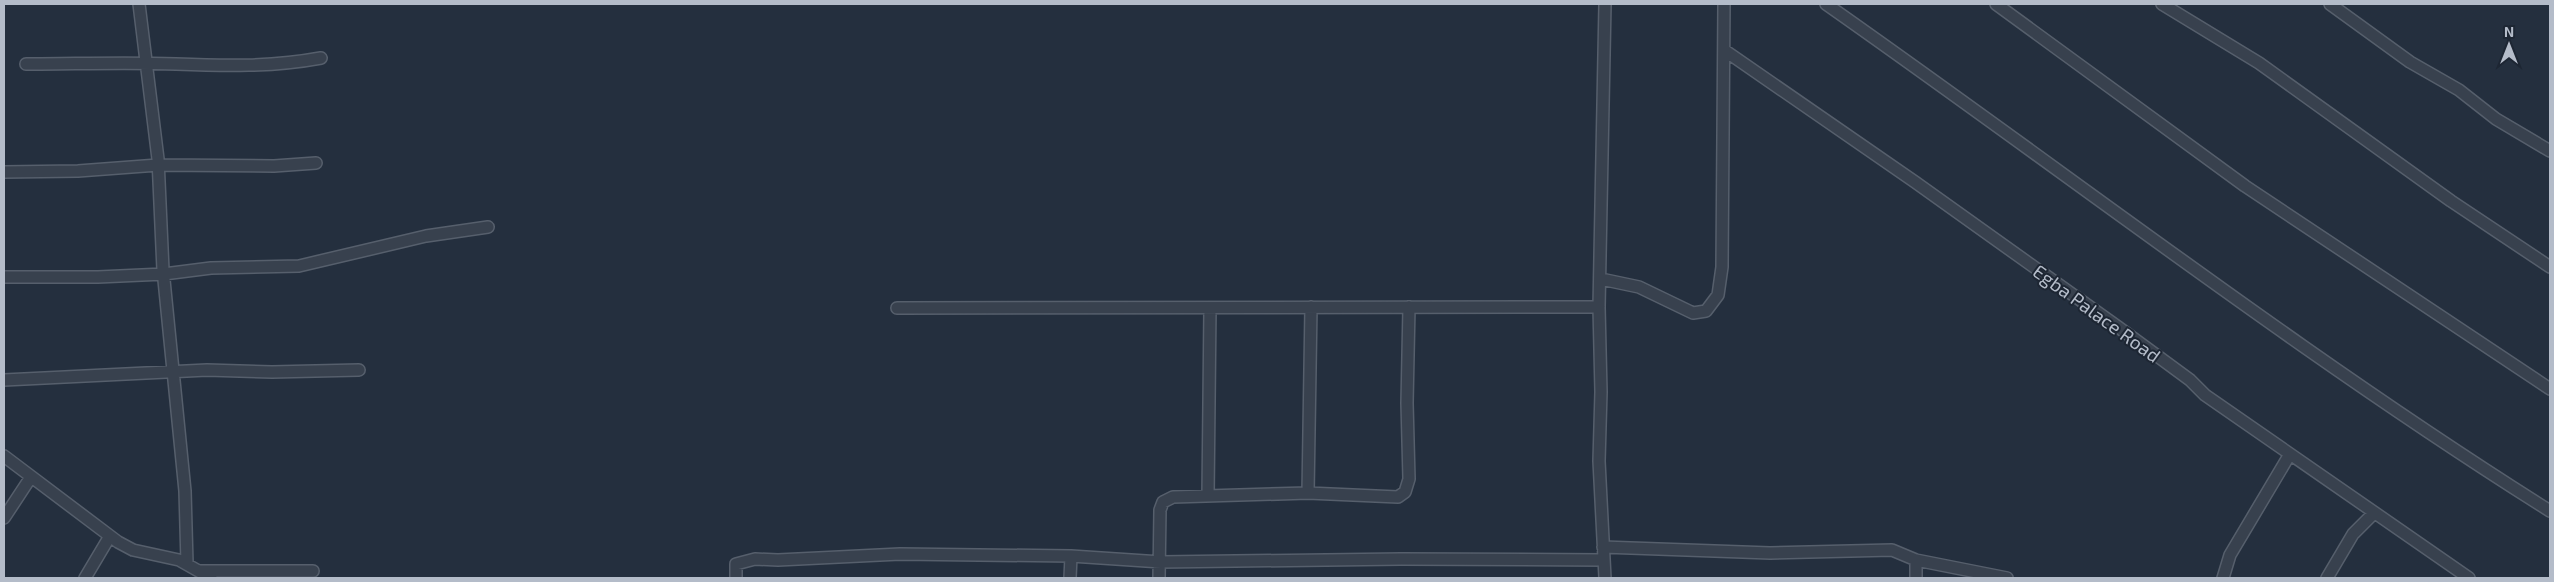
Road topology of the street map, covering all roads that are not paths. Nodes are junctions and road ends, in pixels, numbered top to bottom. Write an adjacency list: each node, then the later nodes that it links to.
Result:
1 (139, 4): 11 (street)
2 (1605, 4): 20 (street)
3 (1724, 4): 8 (street)
4 (1826, 4): 35 (street)
5 (1996, 4): 29 (street)
6 (2162, 4): 17 (street)
7 (2330, 4): 12 (street)
8 (1724, 50): 20 (street); 30 (street, Egba Palace Road)
9 (321, 58): 11 (street)
10 (26, 64): 11 (street)
11 (146, 65): 14 (street)
12 (2550, 151)
13 (316, 164): 14 (street)
14 (158, 165): 15 (street); 18 (street)
15 (4, 172)
16 (488, 227): 18 (street)
17 (2550, 267)
18 (164, 274): 19 (street); 27 (street)
19 (4, 277)
20 (1601, 279): 21 (street)
21 (1599, 306): 23 (street); 39 (street)
22 (1311, 307): 23 (street); 25 (street); 33 (street)
23 (1409, 307): 33 (street)
24 (897, 308): 25 (street)
25 (1210, 308): 34 (street)
26 (359, 370): 27 (street)
27 (175, 372): 28 (street); 44 (street)
28 (4, 380)
29 (2550, 389)
30 (2290, 454): 36 (street, Egba Palace Road); 55 (street)
31 (4, 456): 32 (street)
32 (30, 477): 37 (street); 38 (street)
33 (1308, 493): 34 (street)
34 (1208, 496): 43 (street)
35 (2550, 511)
36 (2374, 513): 56 (street); 57 (street, Egba Palace Road)
37 (4, 518)
38 (110, 536): 44 (street); 47 (street)
39 (1604, 547): 41 (street); 42 (street)
40 (1071, 556): 43 (street); 49 (street); 50 (street)
41 (1604, 560): 43 (street); 52 (street)
42 (1916, 560): 53 (street); 54 (street)
43 (1161, 562): 51 (street)
44 (187, 563): 45 (street)
45 (200, 571): 46 (street); 48 (street)
46 (313, 571)
47 (85, 578)
48 (211, 578)
49 (736, 578)
50 (1070, 578)
51 (1159, 578)
52 (1605, 578)
53 (1916, 578)
54 (2008, 578)
55 (2222, 578)
56 (2327, 578)
57 (2469, 578)

